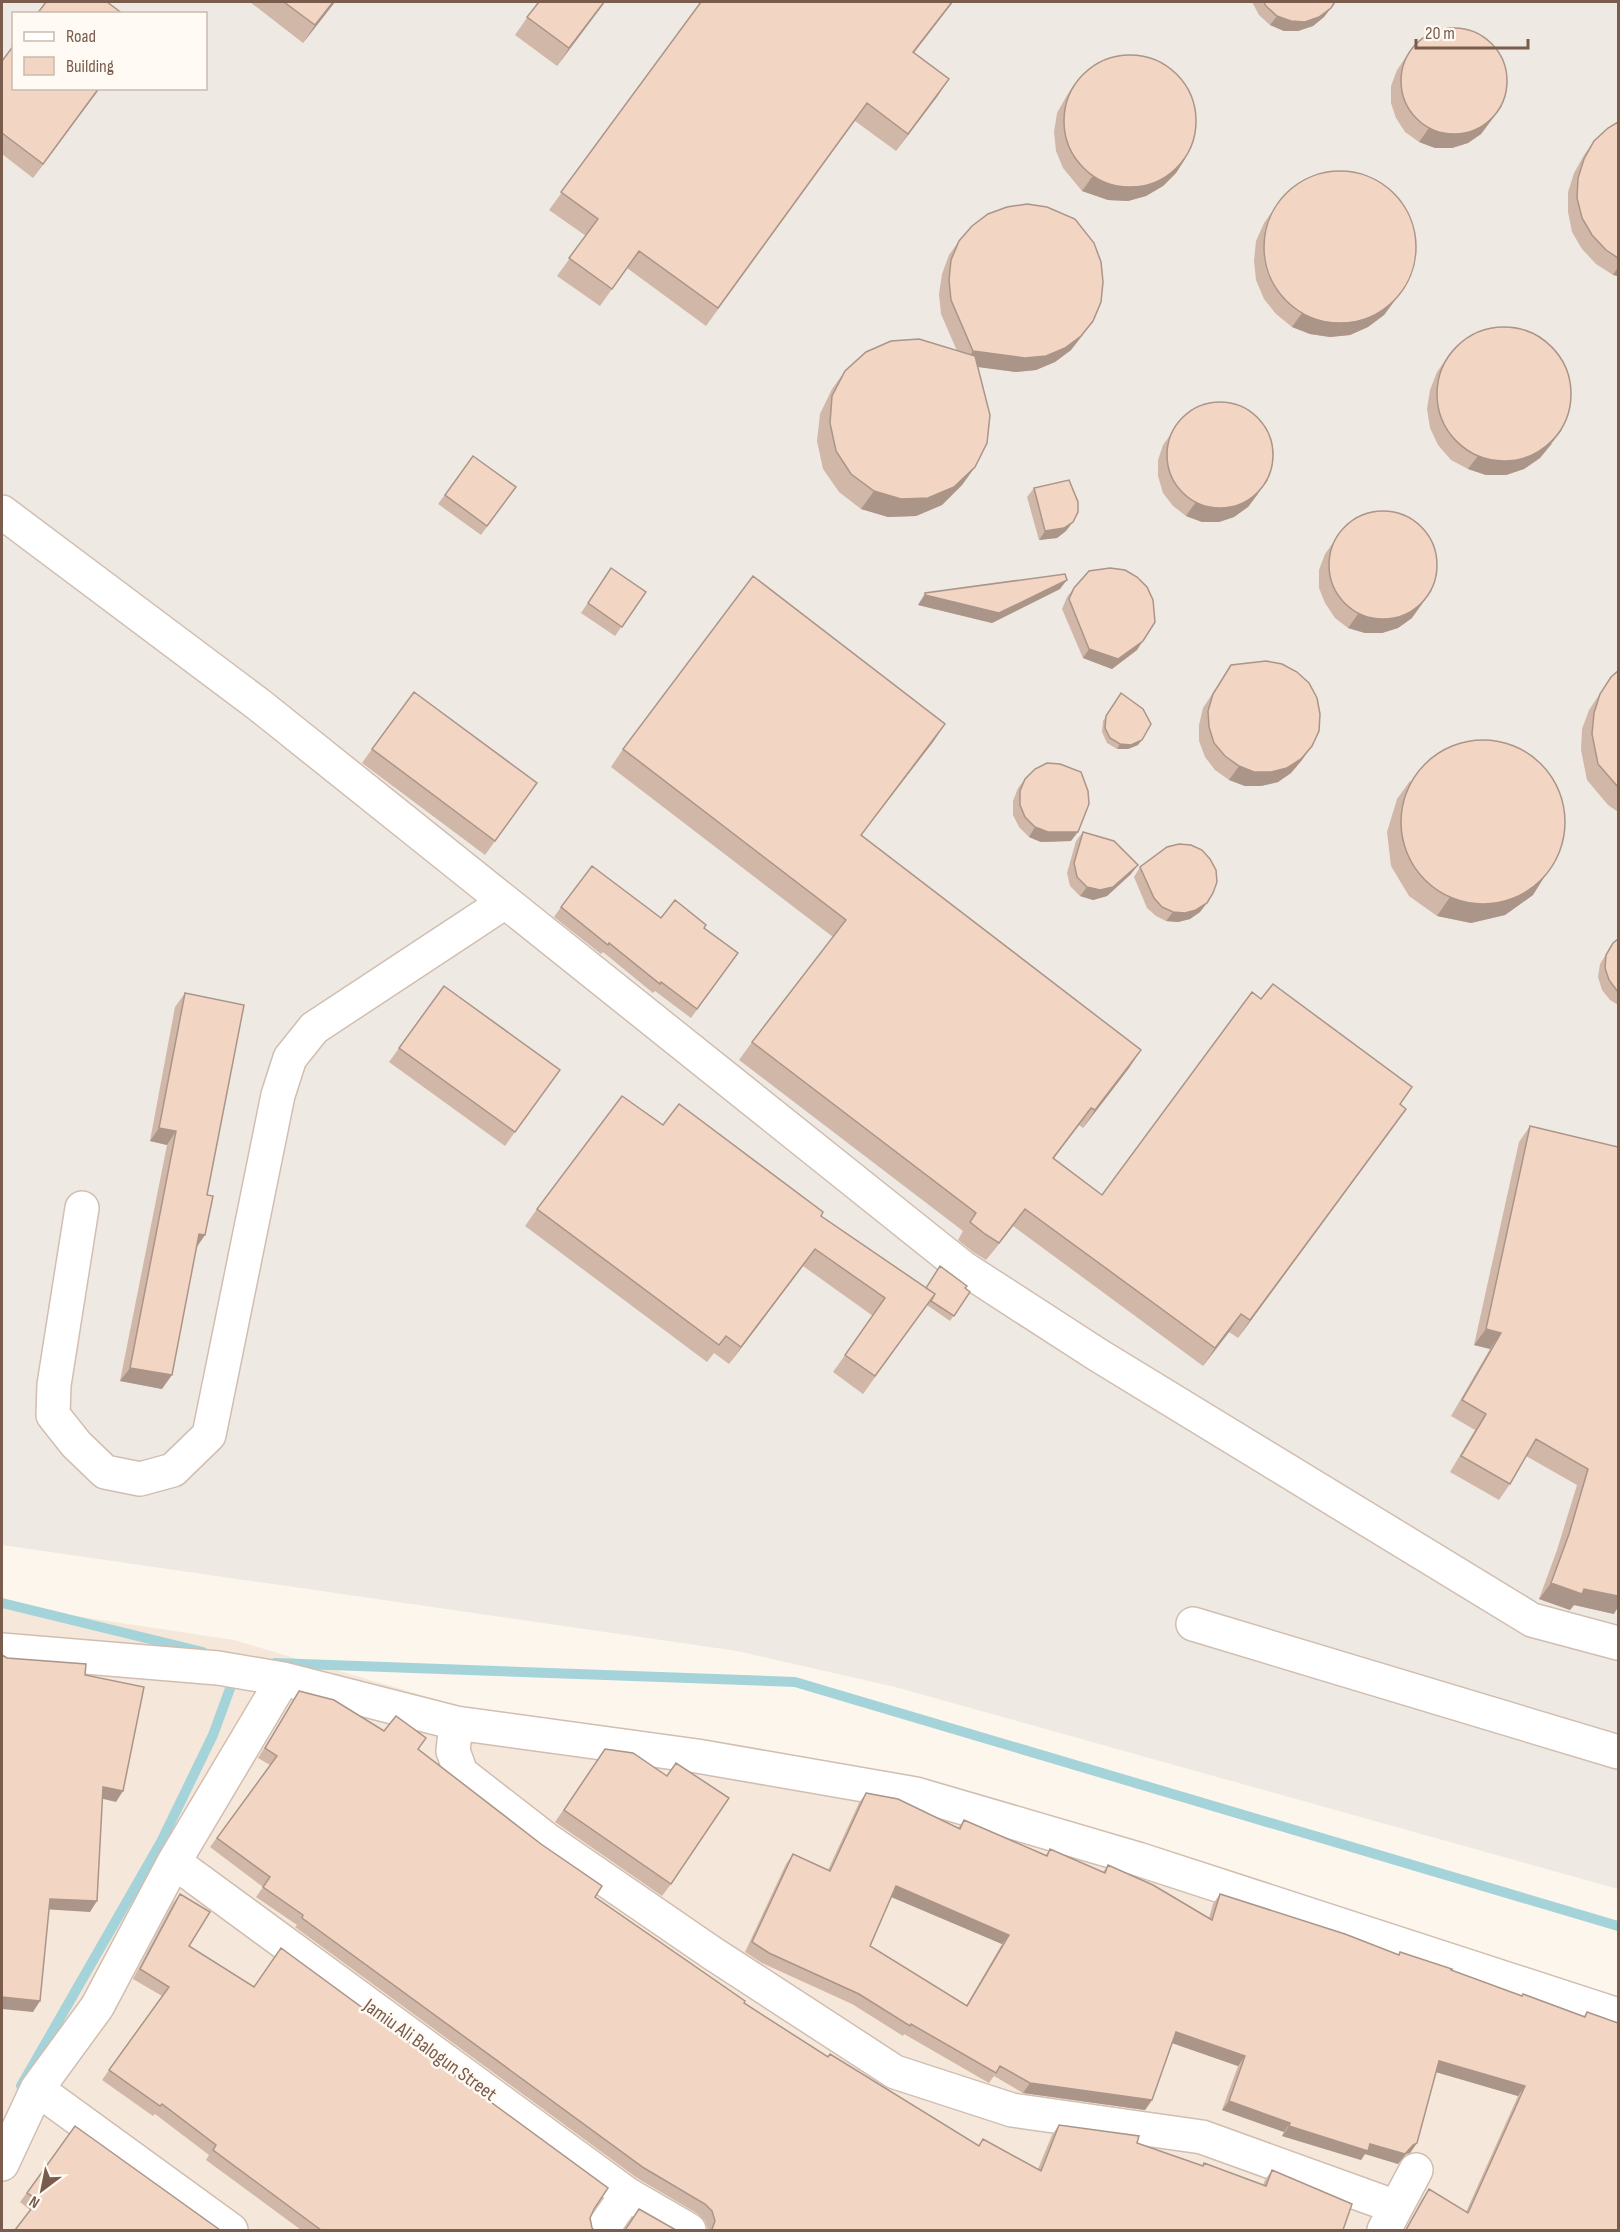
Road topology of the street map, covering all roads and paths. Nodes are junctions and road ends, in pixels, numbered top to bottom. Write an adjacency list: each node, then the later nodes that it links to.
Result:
1 (2, 512): 2 (street)
2 (505, 902): 3 (street); 5 (street)
3 (82, 1208)
4 (1193, 1624): 9 (street)
5 (1618, 1642)
6 (2, 1650): 7 (street)
7 (283, 1679): 8 (street); 10 (street)
8 (456, 1723): 11 (street); 16 (street)
9 (1618, 1752)
10 (174, 1862): 12 (street); 15 (street, Jamiu Ali Balogun Street)
11 (1618, 2014)
12 (37, 2089): 13 (street); 17 (street)
13 (2, 2164)
14 (1416, 2170): 16 (street)
15 (627, 2194): 18 (street); 19 (street, Jamiu Ali Balogun Street)
16 (1390, 2219)
17 (231, 2230)
18 (602, 2230)
19 (689, 2230)

